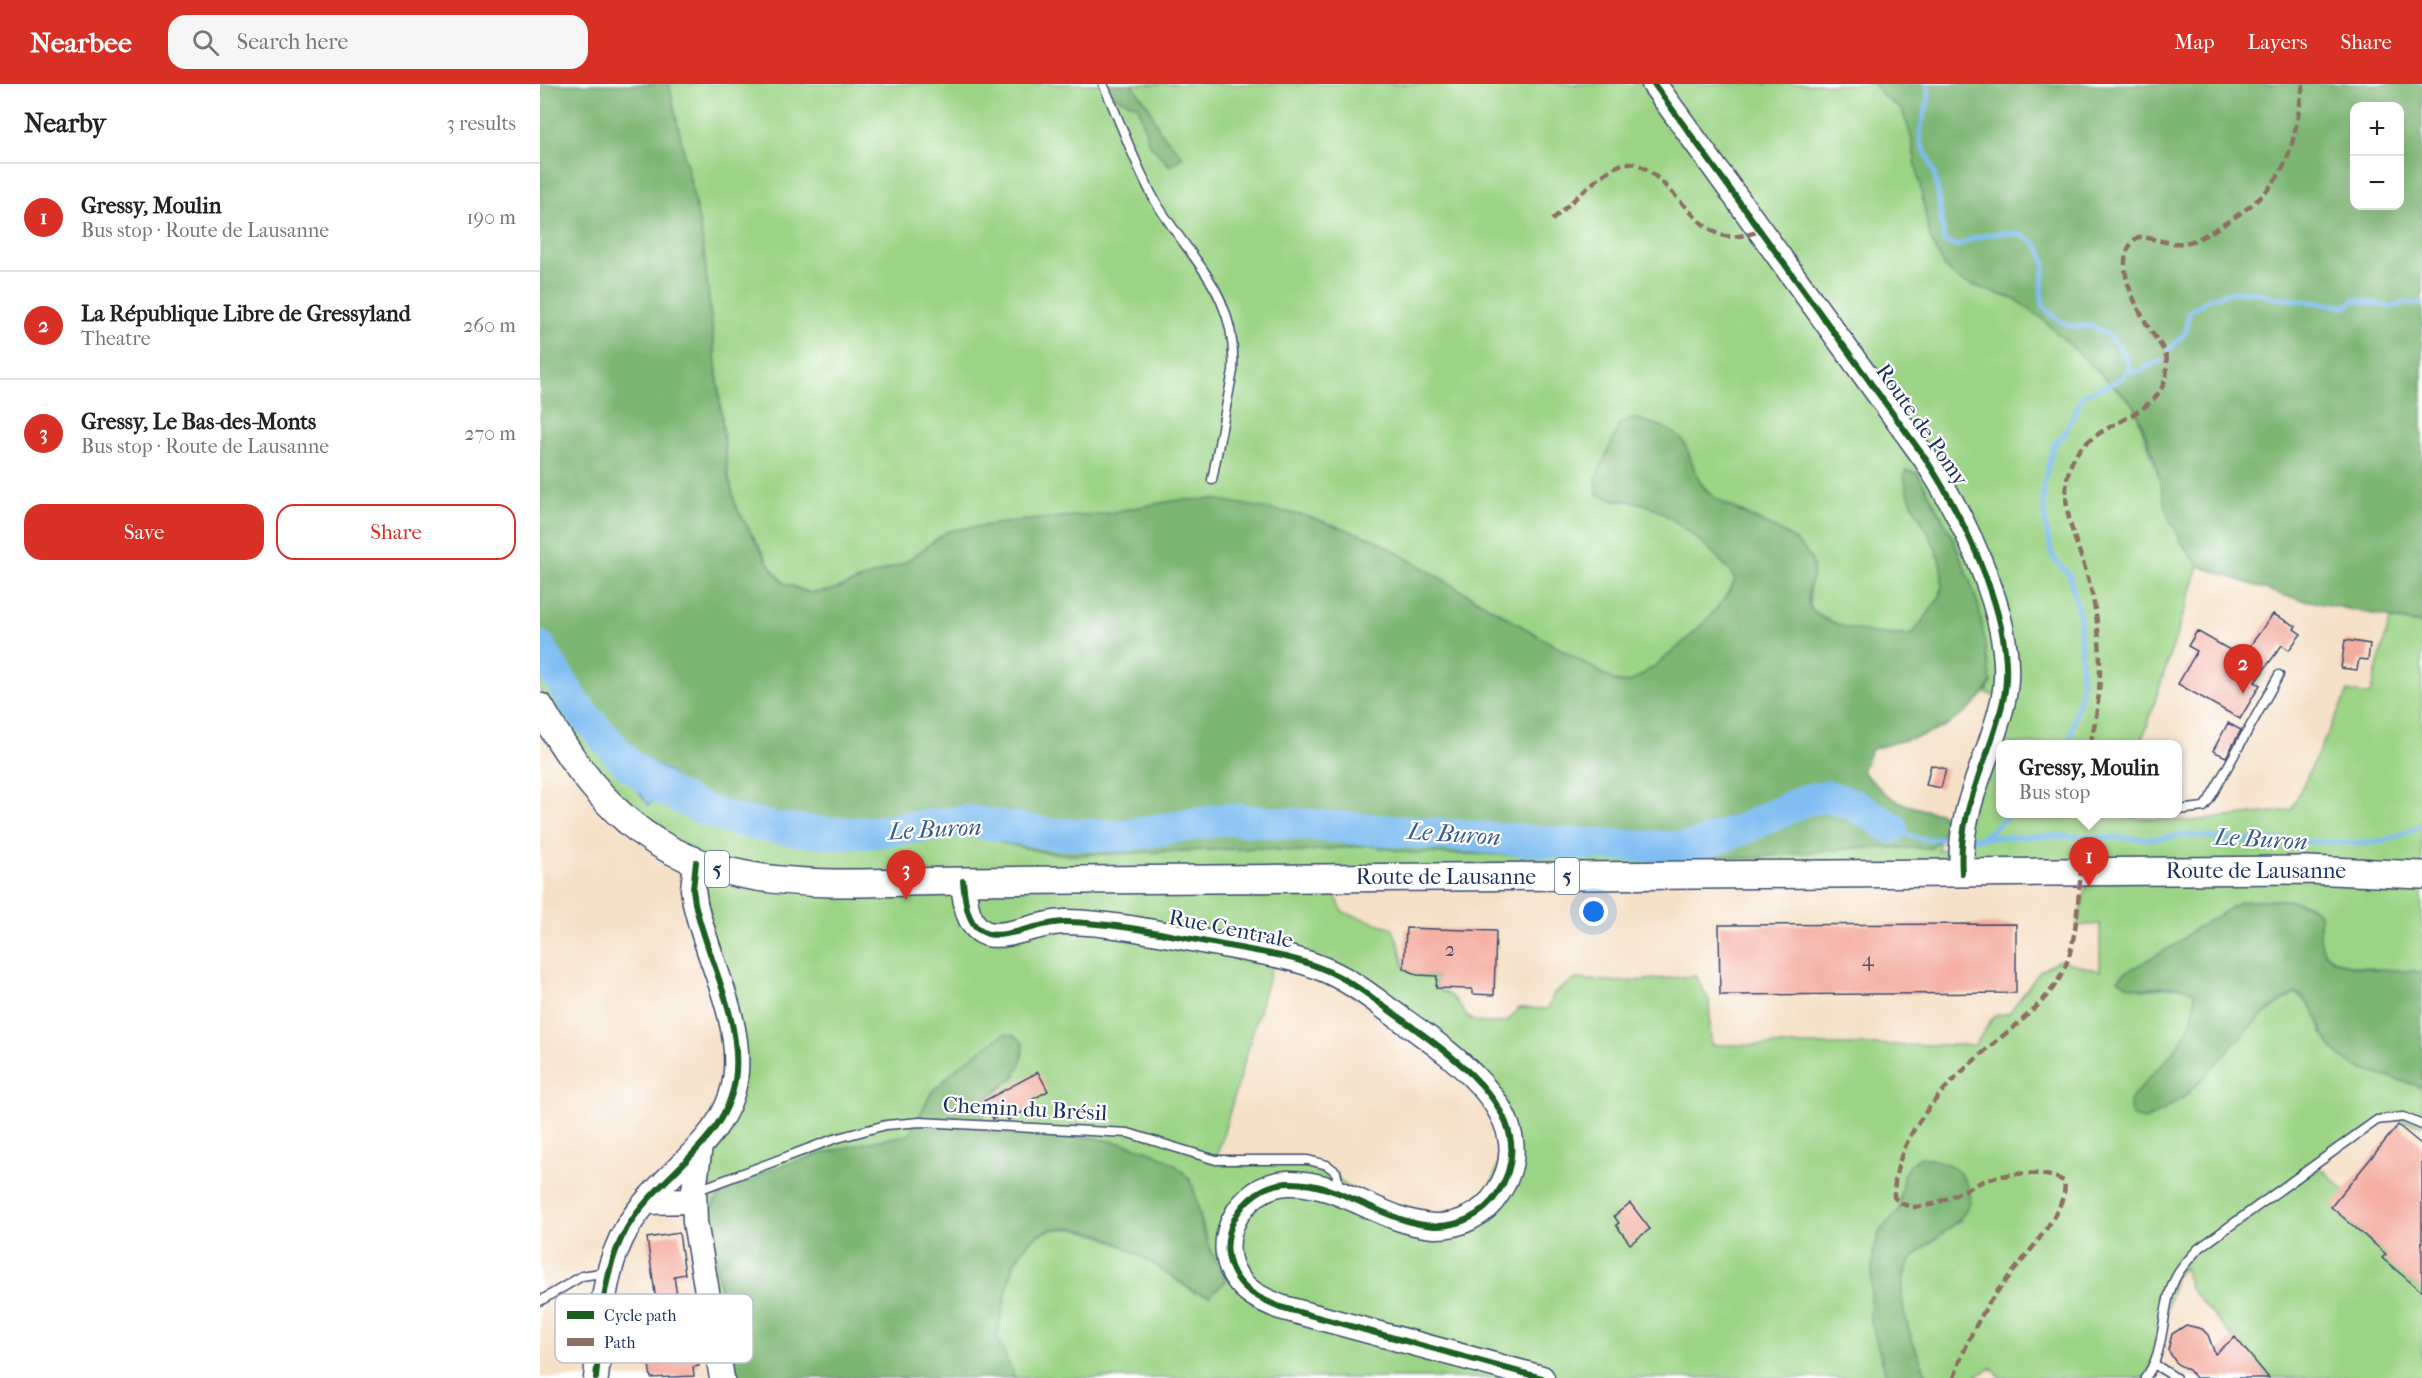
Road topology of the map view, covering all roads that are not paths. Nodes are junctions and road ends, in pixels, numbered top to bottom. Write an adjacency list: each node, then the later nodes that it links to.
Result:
1 (1103, 84): 3 (lane)
2 (1654, 84): 6 (street, Route de Pomy)
3 (1212, 480)
4 (2279, 675): 8 (lane)
5 (540, 707): 9 (main road, Route de Lausanne / 5)
6 (1996, 740)
7 (1995, 748): 10 (street, Route de Pomy)
8 (2182, 810)
9 (696, 862): 12 (main road, Route de Lausanne / 5); 14 (street)
10 (1961, 863): 11 (main road, Route de Lausanne / 5); 12 (main road, Route de Lausanne / 5)
11 (2422, 875)
12 (963, 881): 15 (street, Rue Centrale)
13 (2422, 1125): 24 (lane)
14 (700, 1146): 16 (street); 17 (street)
15 (1340, 1194): 16 (lane, Chemin du Brésil); 27 (street, Rue Centrale)
16 (694, 1195): 17 (street); 20 (street)
17 (646, 1202): 18 (street)
18 (609, 1272): 19 (street); 21 (lane)
19 (606, 1294)
20 (709, 1294)
21 (540, 1301)
22 (598, 1363): 25 (street)
23 (720, 1363): 26 (street)
24 (2154, 1364): 28 (lane); 29 (lane)
25 (596, 1378)
26 (722, 1378)
27 (1542, 1378)
28 (2145, 1378)
29 (2176, 1378)

